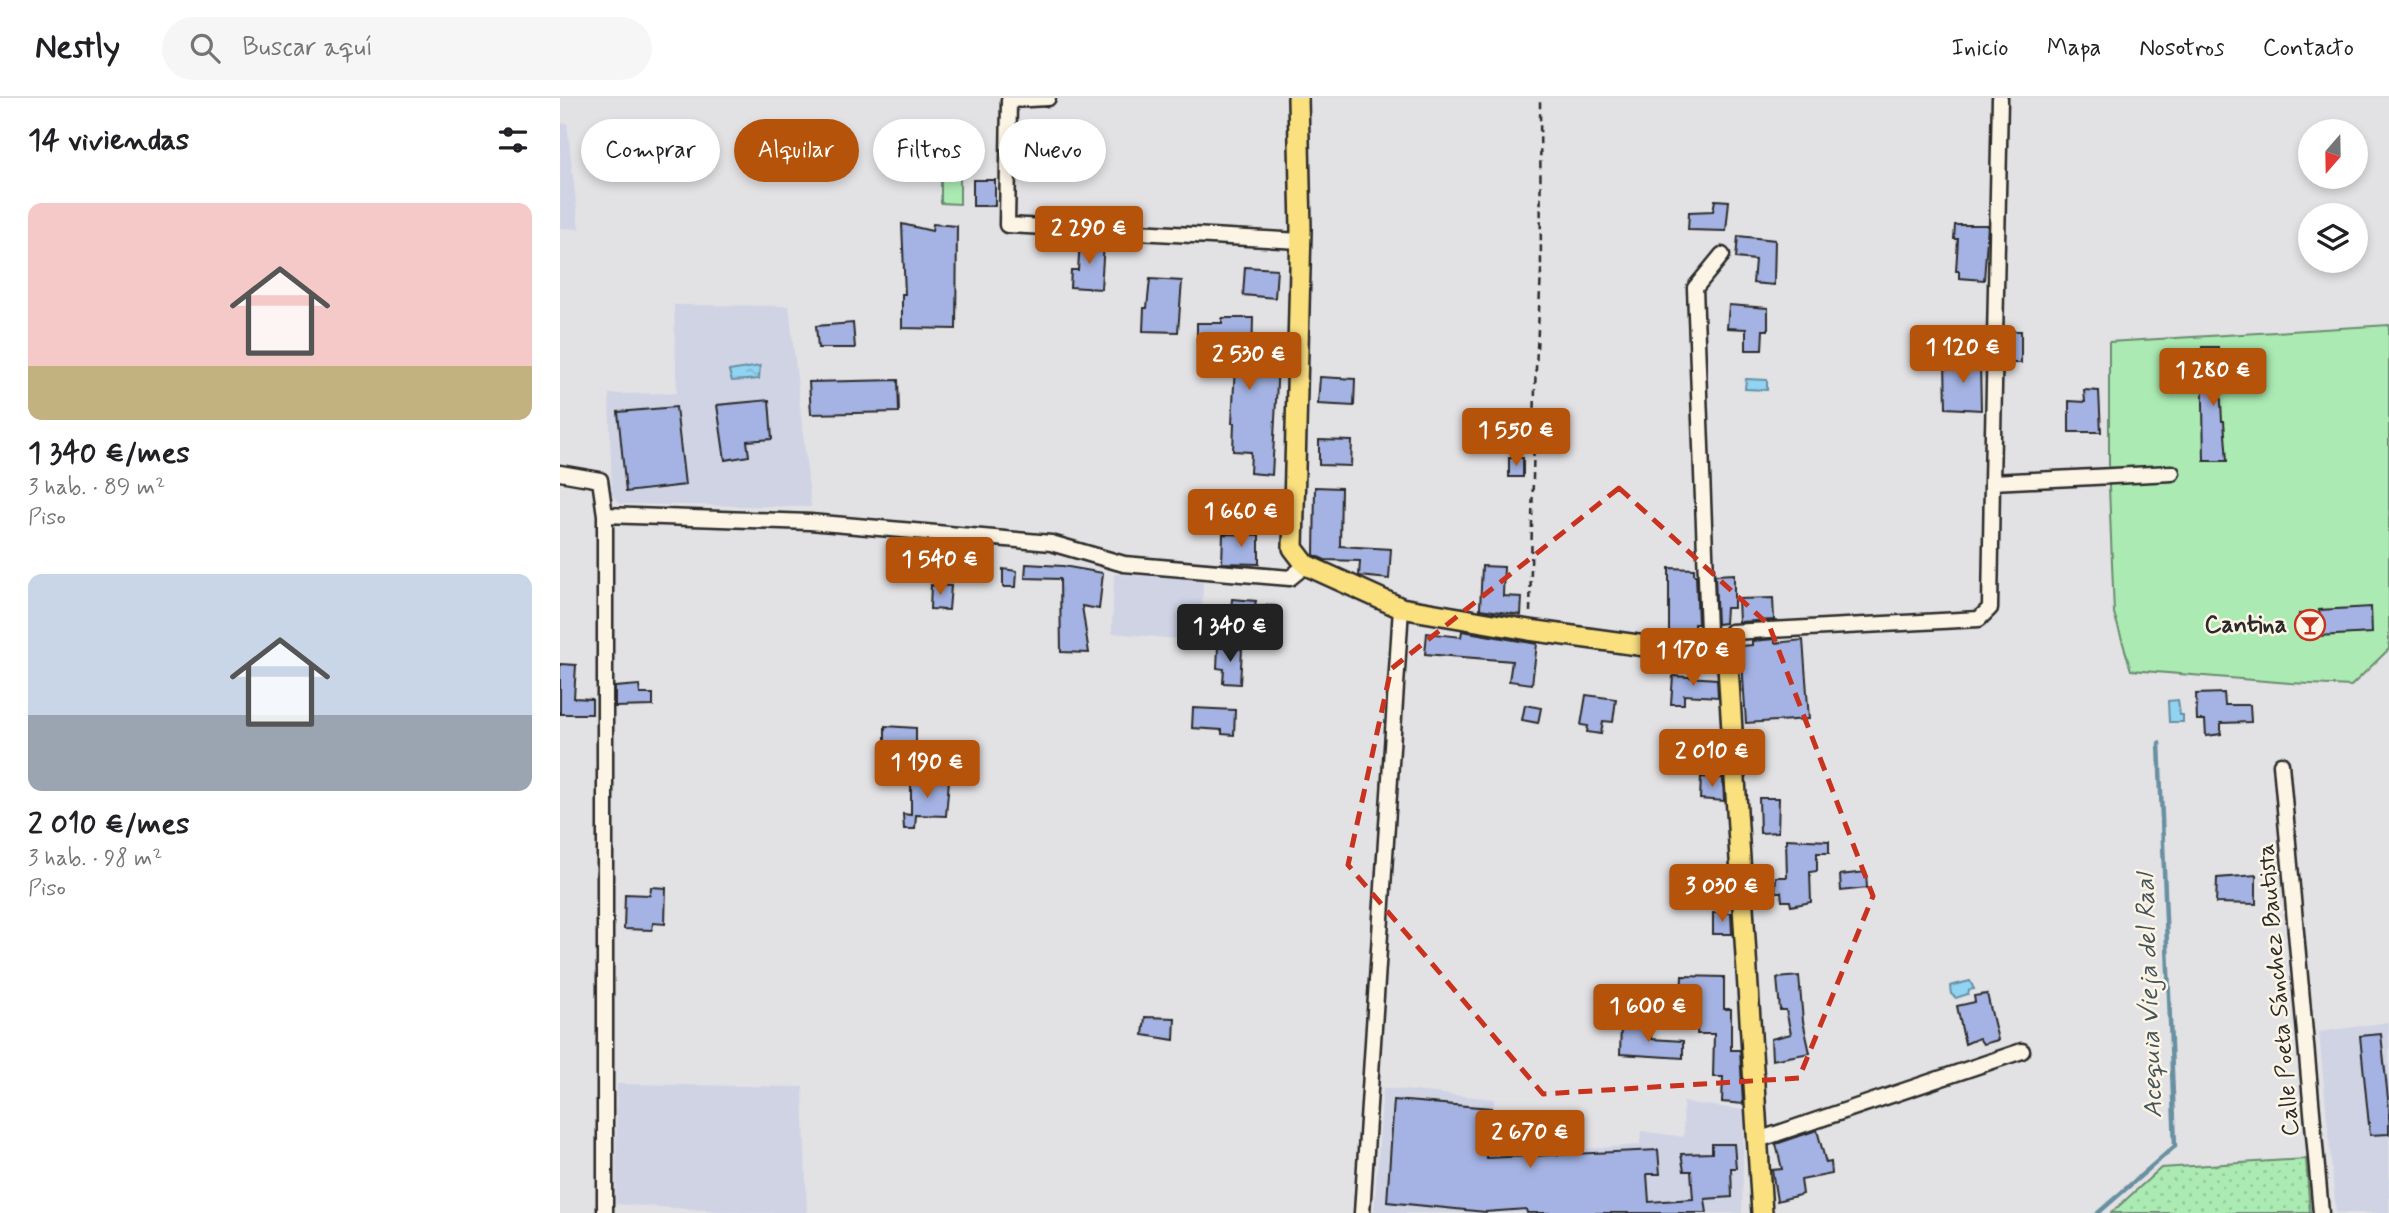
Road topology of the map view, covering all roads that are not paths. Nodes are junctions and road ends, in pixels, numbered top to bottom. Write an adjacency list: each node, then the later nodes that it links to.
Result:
1 (1048, 98): 4 (street)
2 (1298, 98): 4 (main road)
3 (2000, 98): 8 (street)
4 (1301, 241): 10 (main road)
5 (1722, 255): 12 (street)
6 (560, 473): 9 (street)
7 (2172, 473): 8 (street)
8 (1992, 482): 12 (street)
9 (605, 515): 10 (street); 16 (street)
10 (1306, 565): 11 (main road)
11 (1401, 608): 12 (main road); 17 (street)
12 (1718, 656): 15 (main road)
13 (2281, 764): 19 (street, Calle Poeta Sánchez Bautista)
14 (2022, 1051): 15 (street)
15 (1758, 1140): 18 (main road)
16 (605, 1213)
17 (1362, 1213)
18 (1762, 1213)
19 (2321, 1213)

